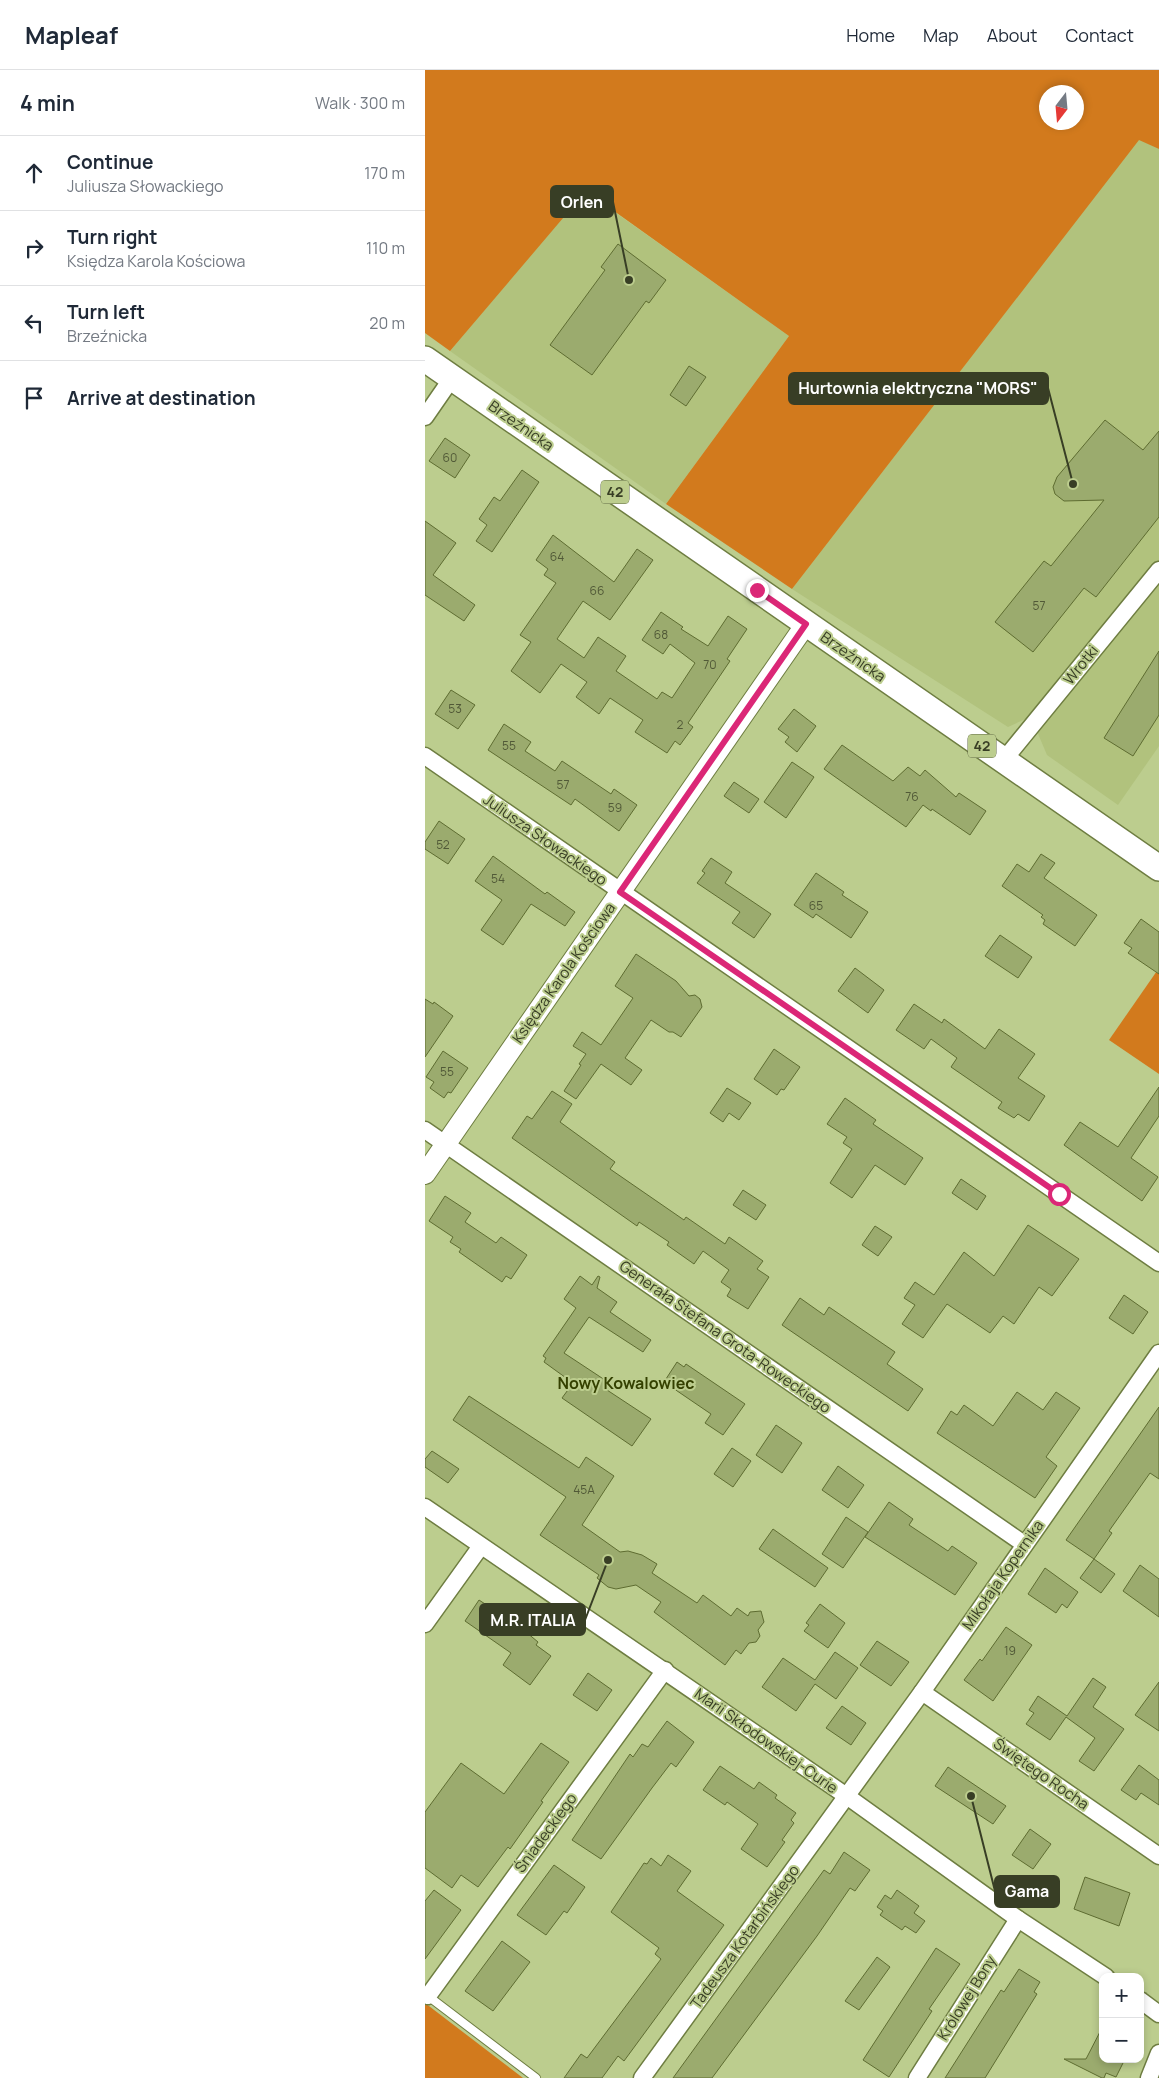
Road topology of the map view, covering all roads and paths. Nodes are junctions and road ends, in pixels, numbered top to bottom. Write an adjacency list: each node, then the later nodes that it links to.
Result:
1 (425, 359): 2 (main road, Brzeźnicka / 42)
2 (452, 378): 3 (street); 5 (main road, Brzeźnicka / 42)
3 (425, 417)
4 (1159, 570): 7 (street, Wrotki)
5 (806, 624): 7 (main road, Brzeźnicka / 42); 9 (street, Księdza Karola Kościowa)
6 (425, 756): 9 (street, Juliusza Słowackiego)
7 (1003, 761): 8 (main road, Brzeźnicka / 42)
8 (1159, 868)
9 (620, 892): 11 (street, Księdza Karola Kościowa); 13 (street, Juliusza Słowackiego)
10 (425, 1130): 11 (street, Generała Stefana Grota-Roweckiego)
11 (446, 1144): 12 (street, Księdza Karola Kościowa); 16 (street, Generała Stefana Grota-Roweckiego)
12 (425, 1174)
13 (1159, 1263)
14 (1159, 1353): 16 (street, Mikołaja Kopernika)
15 (425, 1507): 17 (street, Marii Skłodowskiej-Curie)
16 (1025, 1544): 20 (street, Mikołaja Kopernika)
17 (481, 1546): 18 (street); 19 (street, Marii Skłodowskiej-Curie)
18 (425, 1624)
19 (665, 1670): 21 (street, Marii Skłodowskiej-Curie); 25 (street, Śniadeckiego)
20 (922, 1692): 21 (street, Mikołaja Kopernika); 22 (street, Świętego Rocha)
21 (848, 1797): 23 (street, Marii Skłodowskiej-Curie); 30 (street, Tadeusza Kotarbińskiego)
22 (1159, 1856)
23 (1018, 1919): 24 (street, Marii Skłodowskiej-Curie); 31 (street, Królowej Bony)
24 (1100, 1973)
25 (426, 1995): 29 (lane)
26 (1144, 2003): 27 (street)
27 (1159, 2014)
28 (1159, 2053): 32 (street)
29 (535, 2078)
30 (642, 2078)
31 (917, 2078)
32 (1149, 2078)

